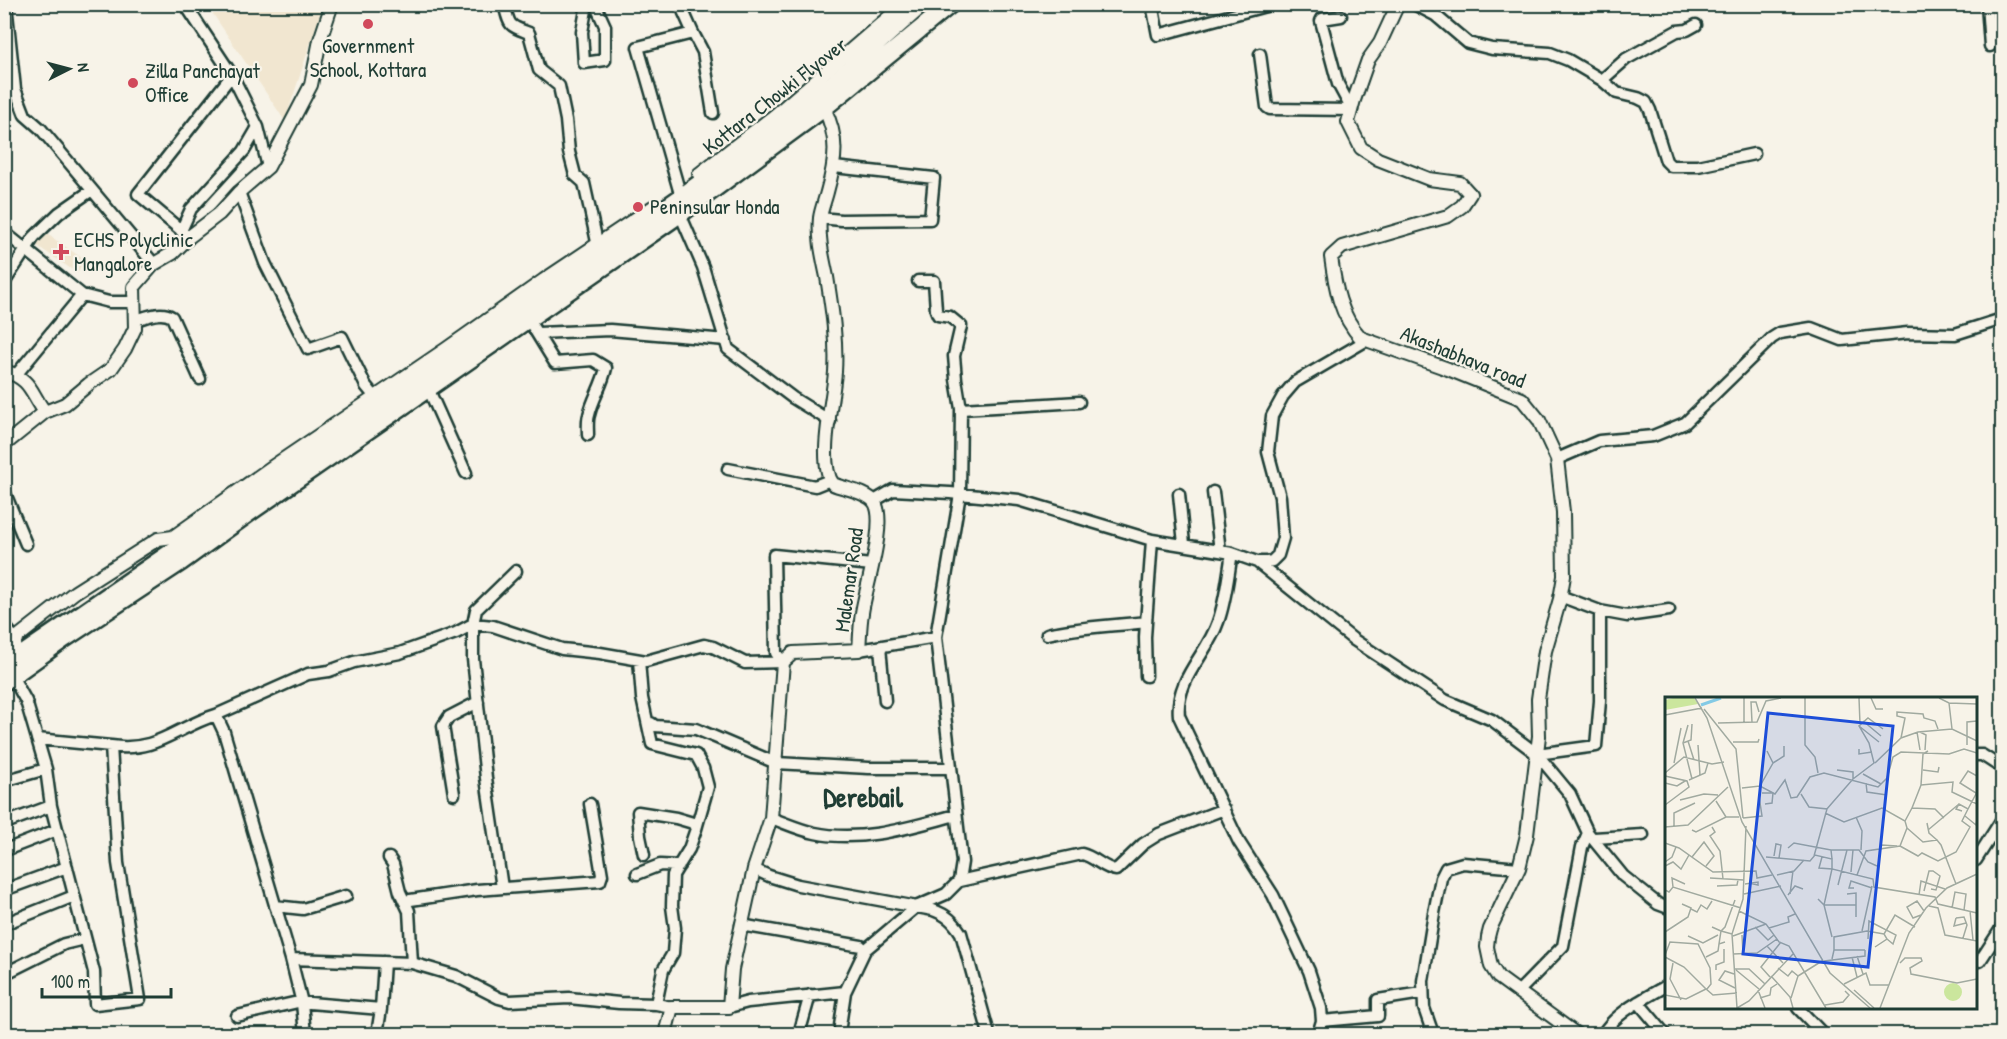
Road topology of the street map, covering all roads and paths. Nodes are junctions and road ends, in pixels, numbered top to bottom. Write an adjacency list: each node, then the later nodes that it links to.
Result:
1 (6, 4): 29 (street)
2 (185, 4): 20 (street)
3 (332, 4): 27 (street)
4 (504, 4): 36 (street)
5 (587, 4): 6 (street)
6 (595, 4)
7 (680, 4): 17 (street)
8 (951, 4): 22 (highway)
9 (1152, 4): 10 (street)
10 (1273, 4)
11 (1398, 4): 23 (street, Akashabhava road)
12 (1414, 4): 21 (street)
13 (1987, 4): 18 (street)
14 (912, 8): 31 (highway, Kottara Chowki Flyover)
15 (1341, 16): 23 (street)
16 (1696, 26): 21 (street)
17 (693, 33): 24 (street); 31 (street)
18 (1990, 46)
19 (1260, 54): 23 (street)
20 (232, 75): 25 (street); 35 (street)
21 (1602, 80): 26 (street)
22 (824, 108): 28 (street); 32 (highway)
23 (1353, 110): 48 (street, Akashabhava road)
24 (713, 112)
25 (258, 127): 27 (street); 35 (street)
26 (1754, 154)
27 (268, 167): 30 (street)
28 (834, 167): 33 (street); 33 (street)
29 (92, 190): 37 (street); 38 (street)
30 (239, 192): 35 (street); 52 (street)
31 (680, 193): 36 (highway, Kottara Chowki Flyover)
32 (680, 214): 43 (highway); 47 (street)
33 (820, 218): 56 (street)
34 (4, 232): 37 (street)
35 (185, 234): 38 (street)
36 (598, 249): 52 (street); 88 (highway, Kottara Chowki Flyover)
37 (26, 250): 40 (street); 41 (street)
38 (154, 264): 42 (street)
39 (918, 280): 54 (street)
40 (4, 283)
41 (82, 295): 42 (street); 49 (street)
42 (134, 302): 45 (street)
43 (528, 318): 46 (street); 51 (highway)
44 (2002, 319): 59 (street)
45 (135, 320): 50 (street); 55 (street)
46 (538, 333): 47 (street); 57 (street)
47 (726, 340): 56 (street)
48 (1367, 340): 59 (street, Akashabhava road); 73 (street)
49 (10, 373): 55 (street)
50 (200, 379)
51 (428, 388): 61 (street); 88 (highway)
52 (375, 397): 88 (street)
53 (1079, 402): 54 (street)
54 (961, 409): 65 (street)
55 (45, 412): 58 (street)
56 (830, 421): 62 (street)
57 (588, 435)
58 (4, 445)
59 (1557, 459): 76 (street, Akashabhava road)
60 (728, 469): 62 (street)
61 (466, 473)
62 (830, 480): 67 (street, Malemar Road)
63 (4, 491): 69 (street)
64 (1213, 492): 71 (street)
65 (960, 494): 67 (street); 68 (street); 83 (street)
66 (1179, 494): 70 (street)
67 (874, 501): 74 (street, Malemar Road)
68 (1152, 540): 70 (street); 79 (street)
69 (26, 544)
70 (1184, 544): 71 (street)
71 (1220, 550): 72 (street)
72 (1232, 553): 73 (street); 106 (street)
73 (1257, 562): 96 (street)
74 (872, 565): 85 (street, Malemar Road); 87 (street)
75 (516, 571): 80 (street)
76 (1560, 596): 78 (street); 96 (street, Akashabhava road)
77 (1669, 610): 78 (street)
78 (1600, 611): 96 (street)
79 (1146, 622): 82 (street); 89 (street)
80 (473, 624): 86 (street); 91 (street); 92 (street)
81 (4, 625): 88 (street)
82 (1047, 634)
83 (936, 638): 84 (street); 100 (street)
84 (880, 647): 85 (street); 90 (street)
85 (859, 650): 87 (street, Malemar Road)
86 (639, 660): 87 (street); 111 (street)
87 (783, 662): 98 (street)
88 (10, 666): 94 (street)
89 (1146, 676)
90 (885, 701)
91 (478, 702): 103 (street); 125 (street)
92 (216, 715): 95 (street); 130 (street)
93 (651, 723): 98 (street)
94 (37, 740): 95 (street); 101 (street)
95 (111, 746): 136 (street)
96 (1537, 754): 113 (street); 121 (street, Akashabhava road)
97 (1979, 755): 99 (street)
98 (776, 763): 100 (street); 108 (street)
99 (2001, 764)
100 (951, 768): 107 (street)
101 (46, 769): 102 (street); 105 (street)
102 (4, 781)
103 (454, 794)
104 (590, 804): 125 (street)
105 (51, 807): 110 (street); 112 (street)
106 (1224, 809): 124 (street); 156 (street)
107 (956, 815): 108 (street); 124 (street)
108 (771, 818): 122 (street)
109 (2002, 819): 118 (street)
110 (8, 822)
111 (696, 829): 116 (street); 119 (street)
112 (57, 830): 115 (street); 120 (street)
113 (1591, 835): 114 (street); 131 (street); 144 (street)
114 (1643, 835)
115 (4, 845)
116 (644, 855)
117 (389, 858): 129 (street)
118 (1977, 859)
119 (679, 866): 123 (street); 150 (street)
120 (67, 867): 126 (street); 127 (street)
121 (1519, 868): 144 (street, Akashabhava road); 146 (street)
122 (754, 869): 132 (street); 134 (street)
123 (637, 874)
124 (959, 881): 132 (street)
125 (502, 888): 129 (street)
126 (4, 890)
127 (74, 896): 133 (street); 136 (street)
128 (346, 896): 130 (street)
129 (404, 901): 141 (street)
130 (275, 906): 138 (street)
131 (1665, 907)
132 (916, 908): 145 (street); 162 (street)
133 (4, 924)
134 (741, 925): 137 (street); 152 (street)
135 (2002, 927): 140 (street)
136 (85, 939): 142 (street)
137 (861, 946)
138 (291, 959): 139 (street); 149 (street)
139 (384, 962): 141 (street); 154 (street)
140 (1980, 962)
141 (412, 963): 150 (street)
142 (4, 974)
143 (1665, 987): 148 (street)
144 (1519, 991): 165 (street, Akashabhava road)
145 (845, 992): 147 (street); 157 (street)
146 (1422, 993): 156 (street); 164 (street)
147 (810, 995): 152 (street); 161 (street)
148 (1638, 1002): 166 (street); 167 (street)
149 (302, 1003): 154 (street); 155 (street); 158 (street)
150 (656, 1004): 151 (street)
151 (672, 1006): 152 (street); 160 (street)
152 (729, 1006)
153 (1799, 1009): 168 (street)
154 (381, 1010): 159 (street)
155 (237, 1017)
156 (1322, 1021): 163 (street)
157 (840, 1026)
158 (305, 1035)
159 (377, 1035)
160 (665, 1035)
161 (800, 1035)
162 (989, 1035)
163 (1318, 1035)
164 (1433, 1035)
165 (1576, 1035)
166 (1603, 1035)
167 (1665, 1035)
168 (1823, 1035)

